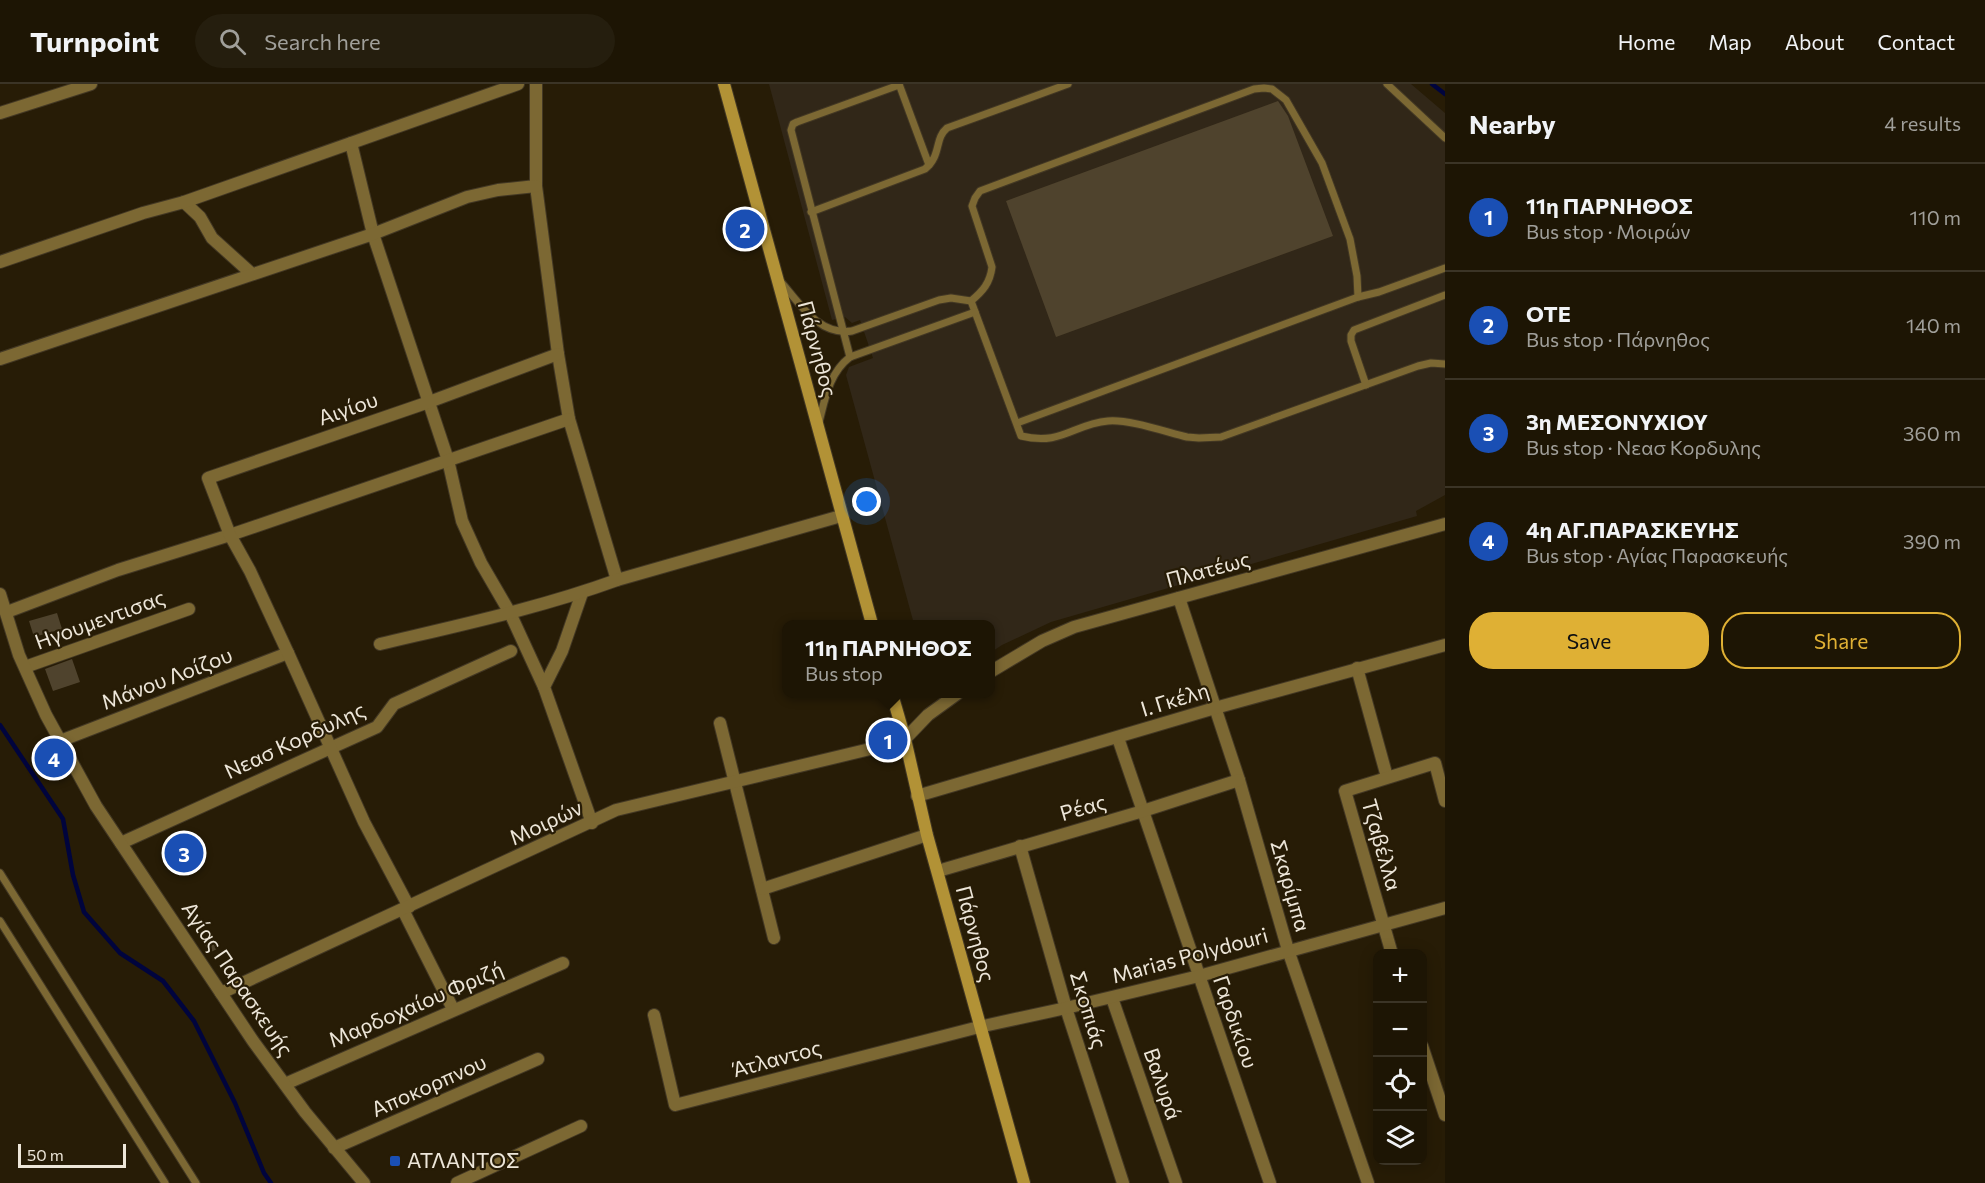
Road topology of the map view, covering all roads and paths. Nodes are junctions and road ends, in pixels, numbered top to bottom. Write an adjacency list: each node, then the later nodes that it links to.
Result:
1 (91, 84): 8 (street)
2 (518, 84): 10 (street)
3 (536, 84): 12 (street)
4 (724, 84): 19 (main road, Πάρνηθος)
5 (899, 84): 11 (lane); 14 (lane)
6 (1068, 84): 11 (lane)
7 (1387, 84): 9 (lane)
8 (0, 113)
9 (1445, 138)
10 (351, 143): 13 (street); 15 (street)
11 (929, 165): 14 (lane)
12 (536, 186): 15 (street); 25 (street)
13 (184, 202): 16 (street); 18 (street)
14 (811, 212): 24 (lane)
15 (373, 234): 18 (street); 30 (street)
16 (0, 262)
17 (1445, 268): 21 (lane)
18 (252, 274): 27 (street)
19 (777, 277): 24 (lane); 33 (main road, Πάρνηθος)
20 (1445, 295): 29 (lane)
21 (1358, 297): 22 (lane); 32 (lane)
22 (971, 301): 23 (lane); 24 (lane)
23 (975, 312): 26 (lane); 32 (lane)
24 (843, 333): 26 (lane)
25 (558, 354): 30 (street, Αιγίου); 31 (street)
26 (850, 357): 33 (lane)
27 (0, 359)
28 (1445, 363): 29 (lane)
29 (1366, 385): 32 (lane)
30 (429, 402): 34 (street); 37 (street, Αιγίου)
31 (569, 419): 34 (street); 38 (street)
32 (1017, 423)
33 (818, 425): 35 (main road, Πάρνηθος)
34 (448, 460): 37 (street); 44 (street)
35 (841, 516): 38 (street); 45 (main road, Πάρνηθος)
36 (1445, 524): 41 (street, Πλατέως)
37 (230, 535): 43 (street); 49 (street)
38 (617, 580): 39 (street)
39 (582, 593): 44 (street); 53 (street)
40 (0, 594): 43 (street, Αγίας Παρασκευής)
41 (1179, 598): 52 (street, Πλατέως); 56 (street, Σκαρίμπα)
42 (189, 609): 50 (street, Ηγουμεντισας)
43 (7, 612): 50 (street, Αγίας Παρασκευής)
44 (510, 613): 46 (street); 53 (street)
45 (871, 620)
46 (381, 644)
47 (1445, 645): 51 (street, Ι. Γκέλη)
48 (511, 651): 61 (street, Νεασ Κορδυλης)
49 (288, 653): 60 (street, Μάνου Λοίζου); 61 (street)
50 (25, 667): 60 (street, Αγίας Παρασκευής)
51 (1357, 668): 56 (street, Ι. Γκέλη); 62 (street)
52 (995, 669)
53 (544, 687): 68 (street)
54 (893, 698): 59 (main road, Πάρνηθος)
55 (950, 698): 59 (street)
56 (1215, 708): 58 (street, Ι. Γκέλη); 63 (street, Σκαρίμπα)
57 (720, 723): 64 (street)
58 (1118, 738): 65 (street, Ι. Γκέλη); 67 (street, Γαρδικίου)
59 (905, 739): 64 (street, Μοιρών); 65 (main road, Πάρνηθος)
60 (60, 741): 70 (street, Αγίας Παρασκευής)
61 (332, 747): 70 (street, Νεασ Κορδυλης); 76 (street)
62 (1387, 777): 66 (street); 78 (street, Τζαβέλλα)
63 (1239, 780): 67 (street, Ρέας); 81 (street, Σκαρίμπα)
64 (734, 782): 68 (street, Μοιρών); 74 (street)
65 (917, 796): 69 (main road, Πάρνηθος)
66 (1445, 801)
67 (1143, 811): 71 (street, Ρέας); 83 (street, Γαρδικίου)
68 (592, 823): 76 (street, Μοιρών)
69 (927, 835): 72 (main road, Πάρνηθος); 74 (street)
70 (121, 843): 84 (street, Αγίας Παρασκευής)
71 (1020, 846): 72 (street, Ρέας); 86 (street, Σκοπιάς)
72 (938, 871): 89 (main road, Πάρνηθος)
73 (0, 873): 97 (lane)
74 (762, 889): 79 (street)
75 (1445, 908): 78 (street, Marias Polydouri)
76 (406, 909): 84 (street, Μοιρών); 87 (street)
77 (0, 921): 96 (lane)
78 (1383, 925): 80 (street, Τζαβέλλα); 81 (street, Marias Polydouri)
79 (774, 938)
80 (1390, 949)
81 (1288, 950): 83 (street, Marias Polydouri); 104 (street, Σκαρίμπα)
82 (563, 963): 87 (street, Μαρδοχαίου Φριζή)
83 (1199, 976): 85 (street, Marias Polydouri); 103 (street, Γαρδικίου)
84 (221, 993): 92 (street, Αγίας Παρασκευής)
85 (1112, 998): 86 (street, Marias Polydouri); 102 (street, Βαλυρά)
86 (1066, 1008): 89 (street, Marias Polydouri); 101 (street, Σκοπιάς)
87 (453, 1009): 92 (street, Μαρδοχαίου Φριζή)
88 (654, 1015): 89 (street, Άτλαντος)
89 (979, 1027): 100 (main road, Πάρνηθος)
90 (1426, 1057): 93 (street)
91 (538, 1059): 95 (street, Αποκορπνου)
92 (285, 1084): 95 (street, Αγίας Παρασκευής)
93 (1445, 1115)
94 (581, 1126): 99 (street)
95 (334, 1148): 98 (street, Αγίας Παρασκευής)
96 (165, 1183)
97 (196, 1183)
98 (364, 1183)
99 (456, 1183)
100 (1024, 1183)
101 (1123, 1183)
102 (1176, 1183)
103 (1270, 1183)
104 (1368, 1183)

